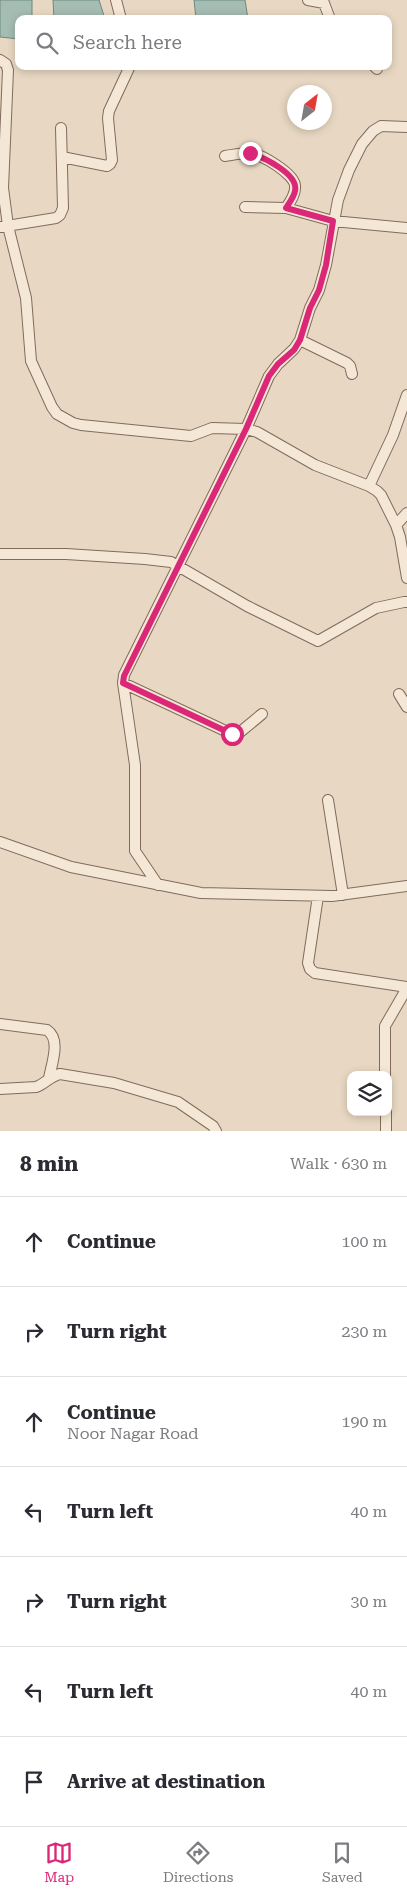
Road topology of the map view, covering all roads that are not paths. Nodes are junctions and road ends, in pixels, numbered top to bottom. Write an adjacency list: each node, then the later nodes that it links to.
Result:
1 (116, 0): 3 (street)
2 (308, 0): 4 (street)
3 (120, 15)
4 (328, 15)
5 (0, 60): 14 (street)
6 (128, 70): 10 (street)
7 (407, 127): 13 (street)
8 (60, 128): 10 (street)
9 (225, 156): 12 (street)
10 (62, 157): 14 (street)
11 (245, 207): 12 (street)
12 (286, 208): 13 (street)
13 (333, 221): 15 (street); 16 (street)
14 (4, 226): 19 (street)
15 (407, 228)
16 (300, 340): 17 (street); 19 (street)
17 (352, 374)
18 (407, 395): 20 (street)
19 (246, 429): 20 (street); 24 (street)
20 (368, 486): 22 (street)
21 (407, 513): 22 (street)
22 (396, 525): 25 (street)
23 (0, 554): 24 (street)
24 (178, 566): 26 (street); 27 (street)
25 (407, 578)
26 (407, 602)
27 (123, 683): 30 (street); 33 (street)
28 (399, 694): 29 (street)
29 (407, 707)
30 (262, 714)
31 (328, 800): 35 (street)
32 (0, 842): 33 (street)
33 (158, 885): 36 (street)
34 (407, 886): 35 (street)
35 (344, 895): 36 (street)
36 (318, 896): 37 (street)
37 (407, 988): 39 (street)
38 (0, 1024): 40 (street)
39 (385, 1071)
40 (50, 1078): 41 (street); 43 (street)
41 (0, 1088)
42 (386, 1116): 44 (street)
43 (216, 1131)
44 (386, 1131)

